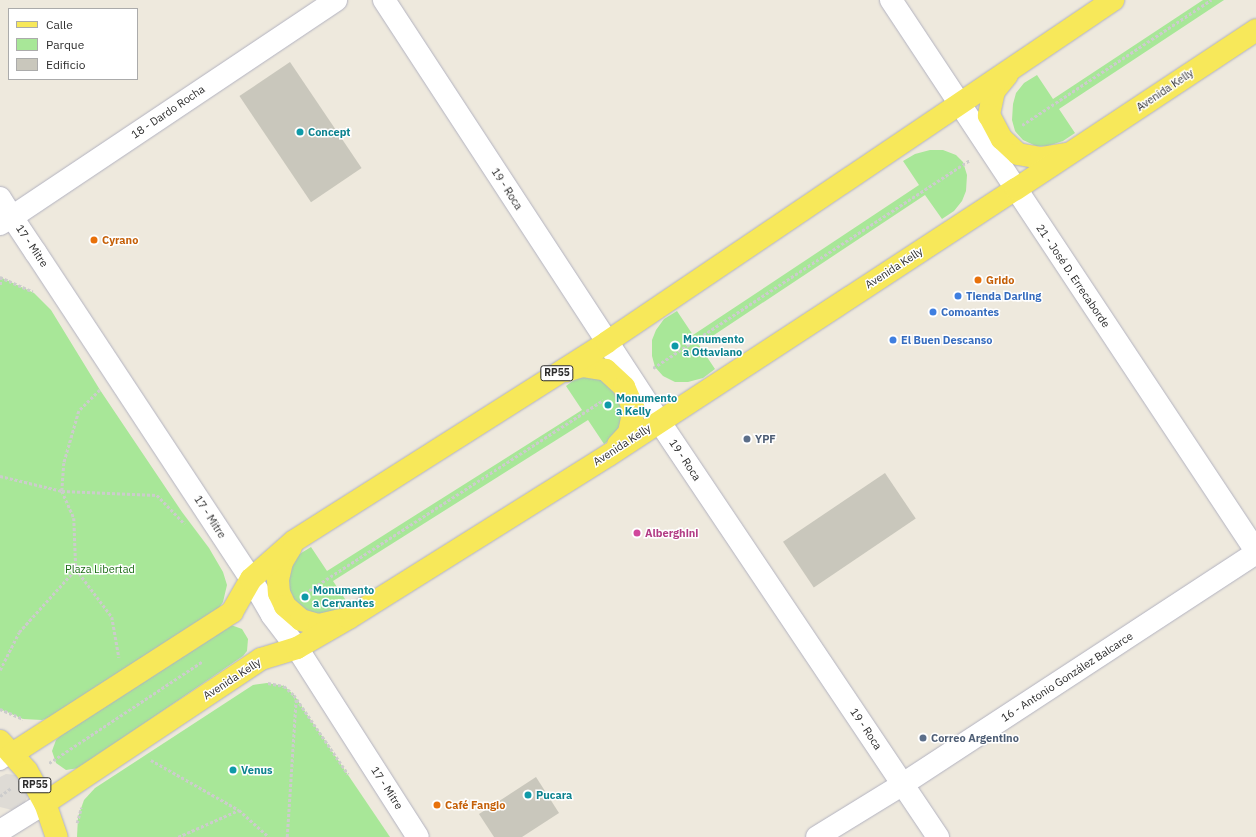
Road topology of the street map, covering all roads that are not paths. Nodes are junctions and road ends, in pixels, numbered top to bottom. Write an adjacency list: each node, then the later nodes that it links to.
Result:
1 (336, 0): 11 (street, 18 - Dardo Rocha)
2 (384, 0): 12 (street, 19 - Roca)
3 (891, 0): 7 (street, 21 - José D. Errecaborde)
4 (1113, 0): 6 (main road, RP55)
5 (1256, 30): 8 (main road, Avenida Kelly / RP55)
6 (1012, 68): 7 (main road, RP55); 8 (main road)
7 (960, 104): 9 (street, 21 - José D. Errecaborde); 12 (main road, RP55)
8 (1070, 154): 9 (main road, Avenida Kelly / RP55)
9 (1016, 189): 14 (main road, Avenida Kelly / RP55); 17 (street, 21 - José D. Errecaborde)
10 (0, 198): 11 (street, 17 - Mitre)
11 (6, 221): 18 (street, 17 - Mitre)
12 (607, 342): 13 (main road, RP55); 14 (street, 19 - Roca)
13 (556, 374): 15 (main road); 16 (main road, RP55)
14 (659, 421): 15 (main road, Avenida Kelly / RP55); 22 (street, 19 - Roca)
15 (609, 454): 19 (main road, Avenida Kelly / RP55)
16 (294, 541): 18 (main road, RP55); 19 (main road)
17 (1256, 552): 22 (street, 16 - Antonio González Balcarce)
18 (250, 579): 20 (street, 17 - Mitre); 21 (main road, RP55)
19 (349, 618): 20 (main road, Avenida Kelly / RP55)
20 (297, 648): 23 (main road, Avenida Kelly / RP55); 26 (street, 17 - Mitre)
21 (4, 752): 23 (main road, RP55)
22 (903, 784): 27 (street, 16 - Antonio González Balcarce); 28 (street, 19 - Roca)
23 (45, 803): 24 (street, Avenida Kelly); 25 (main road, RP55)
24 (0, 831)
25 (57, 837)
26 (418, 837)
27 (817, 837)
28 (938, 837)

